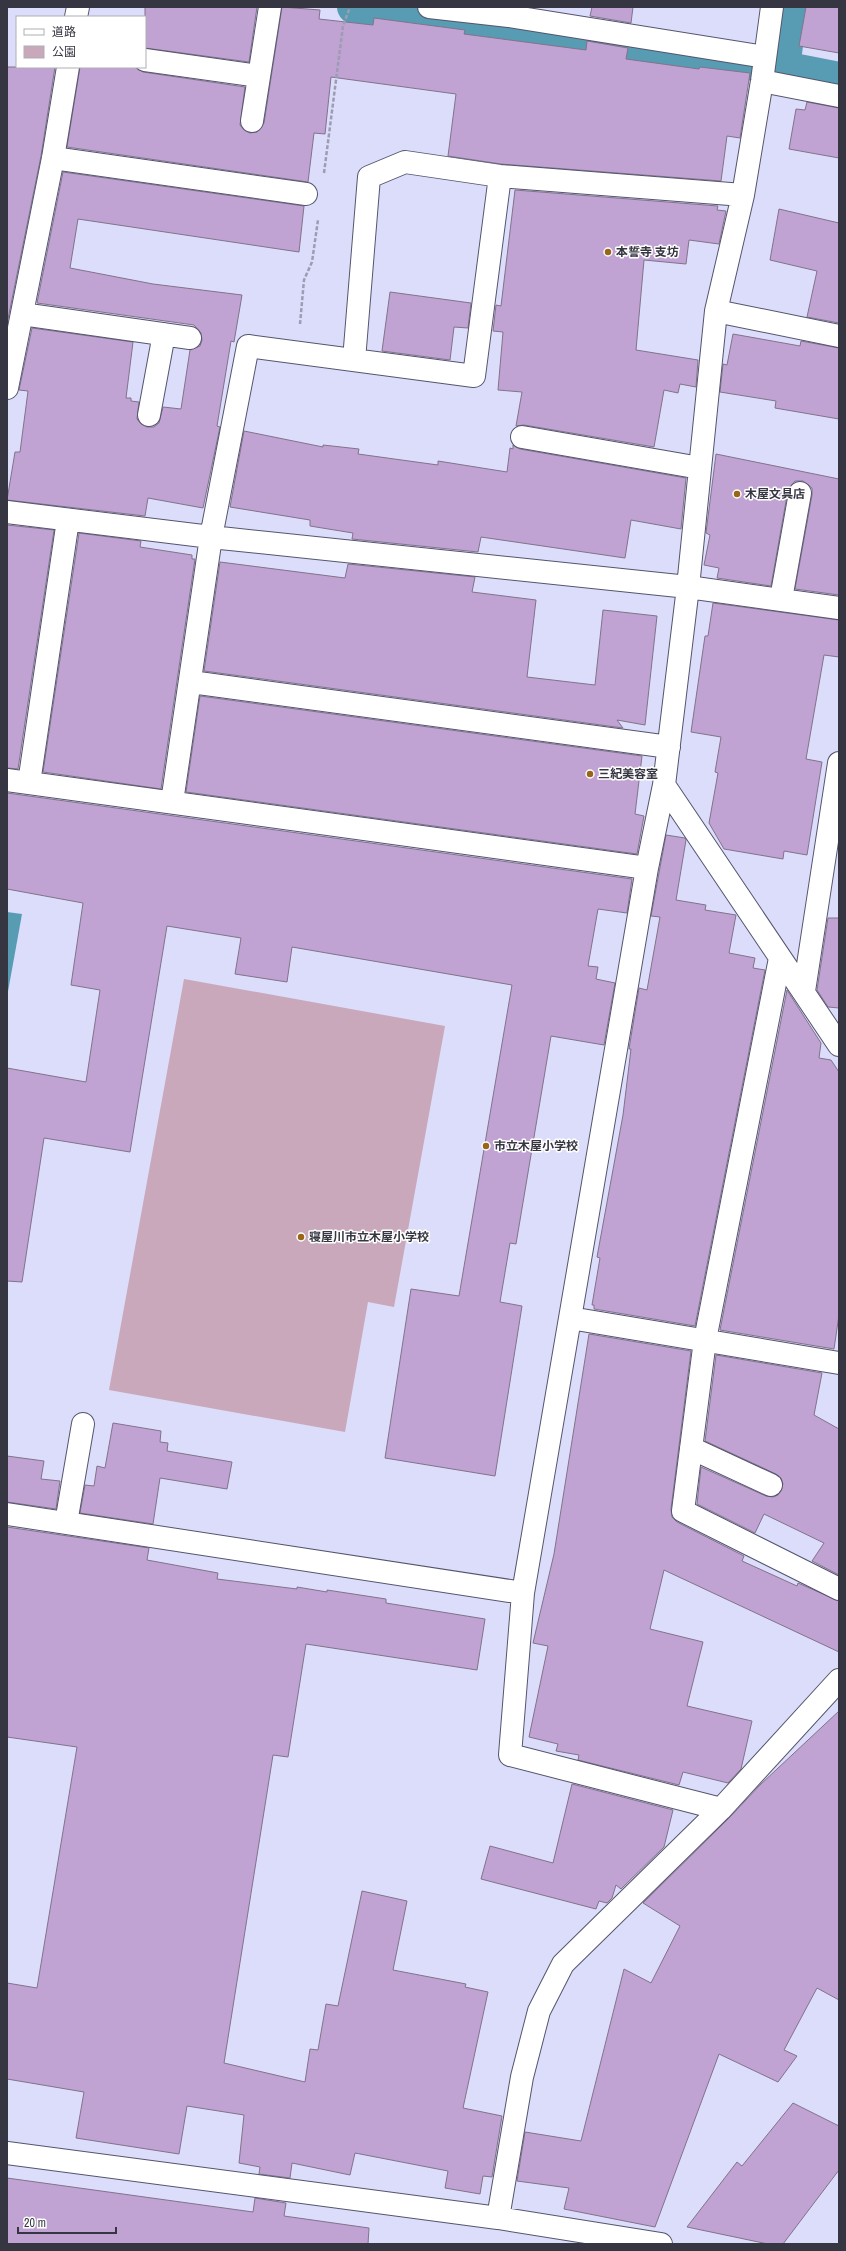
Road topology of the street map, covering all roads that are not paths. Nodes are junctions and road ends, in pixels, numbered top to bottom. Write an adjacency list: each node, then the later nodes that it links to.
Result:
1 (270, 7): 8 (street)
2 (429, 7): 4 (street)
3 (772, 7): 7 (street)
4 (510, 12): 7 (street)
5 (146, 60): 8 (street)
6 (68, 68): 11 (street)
7 (764, 68): 9 (street); 14 (street)
8 (259, 76): 10 (street)
9 (839, 96)
10 (252, 121)
11 (53, 158): 13 (street); 16 (street)
12 (500, 176): 14 (street); 20 (street); 20 (street)
13 (306, 194)
14 (742, 195): 15 (street)
15 (716, 311): 18 (street); 24 (street)
16 (22, 314): 17 (street); 21 (street)
17 (164, 334): 19 (street); 22 (street)
18 (839, 336)
19 (190, 338)
20 (354, 360): 28 (street)
21 (7, 388)
22 (148, 415)
23 (522, 437): 24 (street)
24 (700, 468): 29 (street)
25 (800, 493): 30 (street)
26 (7, 512): 27 (street)
27 (68, 520): 28 (street); 36 (street)
28 (211, 537): 29 (street); 32 (street)
29 (688, 586): 30 (street); 33 (street)
30 (781, 599): 31 (street)
31 (839, 608)
32 (191, 682): 33 (street); 38 (street)
33 (669, 747): 37 (street)
34 (839, 763): 41 (street)
35 (7, 780): 36 (street)
36 (29, 783): 38 (street)
37 (664, 785): 39 (street); 40 (street)
38 (172, 802): 39 (street)
39 (646, 868): 43 (street)
40 (780, 958): 41 (street); 44 (street)
41 (804, 991): 42 (street)
42 (839, 1045)
43 (570, 1318): 44 (street); 52 (street)
44 (705, 1340): 45 (street); 47 (street)
45 (839, 1363)
46 (83, 1424): 50 (street)
47 (691, 1448): 48 (street); 51 (street)
48 (771, 1485)
49 (7, 1514): 50 (street)
50 (66, 1523): 52 (street)
51 (839, 1589)
52 (523, 1593): 54 (street)
53 (839, 1680): 54 (street)
54 (721, 1809): 56 (street)
55 (7, 2153): 56 (street)
56 (498, 2218): 57 (street)
57 (661, 2244)

